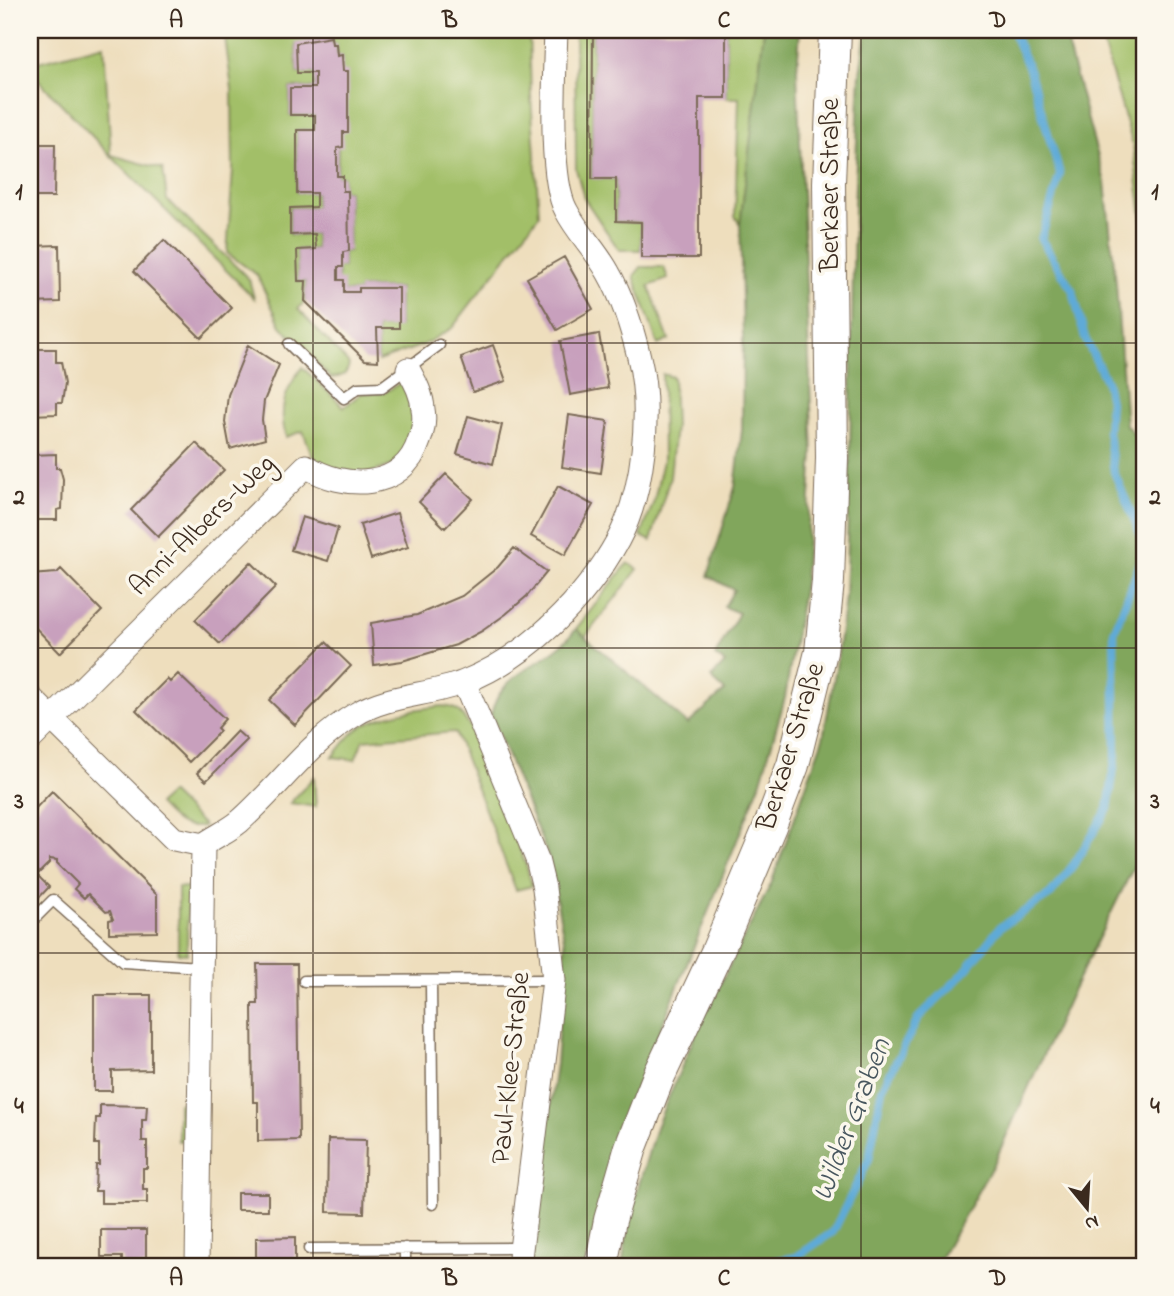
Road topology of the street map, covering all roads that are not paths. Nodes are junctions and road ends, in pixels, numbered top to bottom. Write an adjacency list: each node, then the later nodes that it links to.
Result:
1 (556, 30): 6 (street)
2 (835, 30): 22 (main road, Berkaer Straße)
3 (289, 344): 5 (lane)
4 (439, 345): 5 (lane)
5 (408, 369): 8 (street, Anni-Albers-Weg)
6 (464, 682): 10 (street); 13 (street, Paul-Klee-Straße)
7 (30, 697): 8 (street)
8 (52, 718): 9 (street); 10 (street)
9 (30, 740)
10 (203, 845): 12 (street)
11 (30, 923): 12 (lane)
12 (201, 967): 20 (street)
13 (554, 980): 15 (lane); 19 (street, Paul-Klee-Straße)
14 (304, 981): 15 (lane)
15 (431, 981): 16 (lane)
16 (433, 1204)
17 (405, 1248): 18 (lane); 19 (lane); 21 (lane)
18 (309, 1249)
19 (520, 1257)
20 (197, 1266)
21 (405, 1266)
22 (601, 1266)

